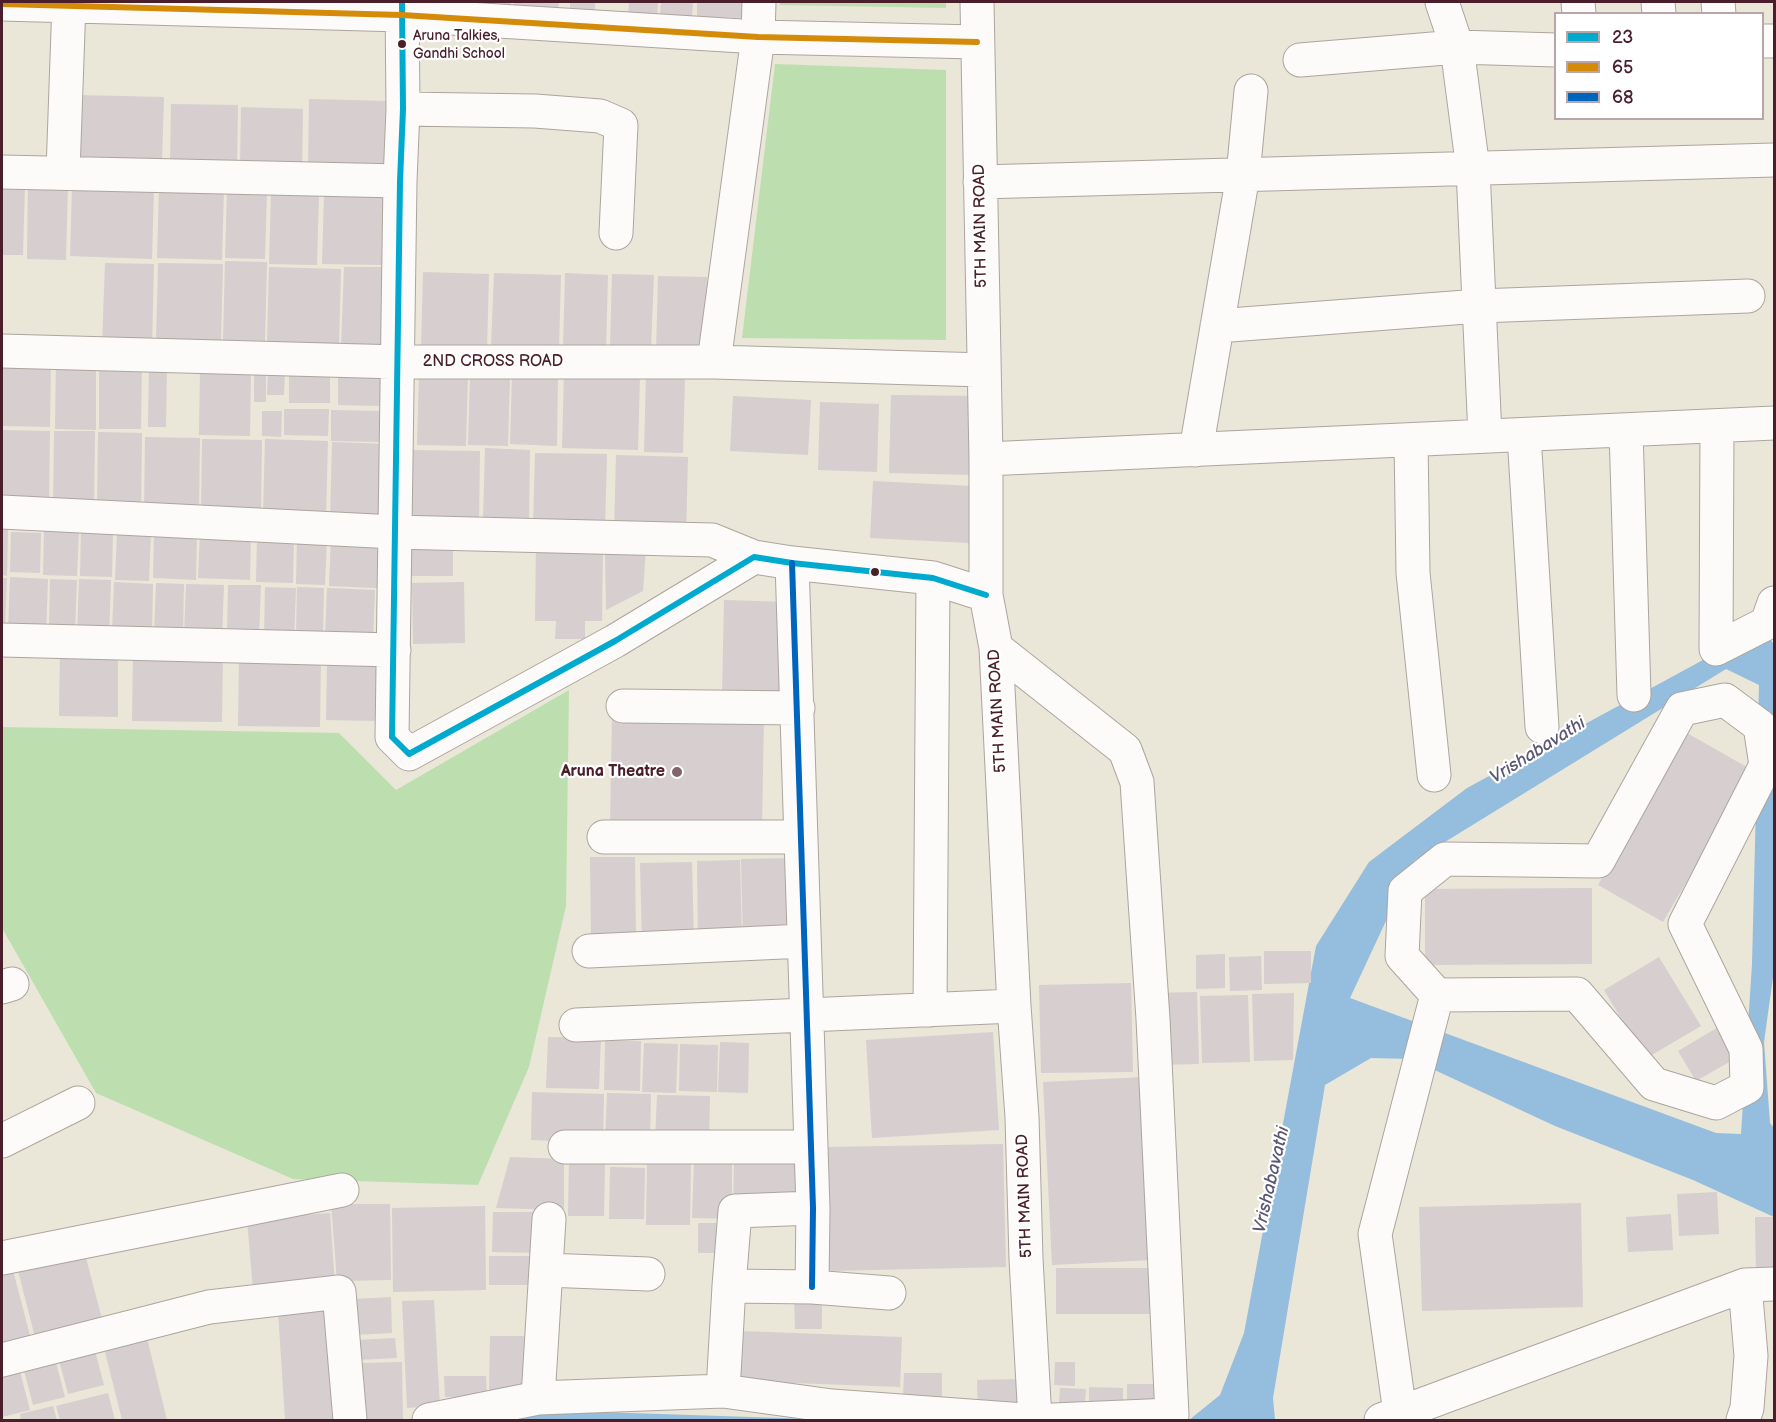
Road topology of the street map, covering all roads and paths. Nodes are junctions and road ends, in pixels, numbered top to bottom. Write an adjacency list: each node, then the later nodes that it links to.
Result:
1 (759, 2): 7 (street)
2 (977, 2): 8 (street, 5TH MAIN ROAD)
3 (1442, 2): 9 (street)
4 (69, 3): 5 (street); 6 (street); 17 (street)
5 (2, 4)
6 (402, 8): 7 (street); 13 (street)
7 (758, 38): 8 (street); 27 (street)
8 (977, 42): 20 (street, 5TH MAIN ROAD)
9 (1457, 47): 10 (street); 11 (street); 15 (street)
10 (1554, 50)
11 (1300, 60)
12 (1251, 91): 18 (street)
13 (403, 109): 19 (street); 21 (street)
14 (1774, 160): 15 (street)
15 (1473, 169): 18 (street); 23 (street)
16 (2, 172): 17 (street)
17 (63, 172): 19 (street)
18 (1243, 175): 20 (street); 24 (street)
19 (400, 181): 26 (street)
20 (980, 182): 28 (street, 5TH MAIN ROAD)
21 (616, 233)
22 (1748, 296): 23 (street)
23 (1479, 306): 24 (street); 33 (street)
24 (1217, 326): 35 (street)
25 (2, 351): 26 (street, 2ND CROSS ROAD)
26 (399, 362): 27 (street, 2ND CROSS ROAD); 38 (street)
27 (714, 362): 28 (street, 2ND CROSS ROAD)
28 (984, 370): 36 (street, 5TH MAIN ROAD)
29 (1774, 423): 30 (street)
30 (1717, 426): 31 (street); 43 (street)
31 (1626, 430): 32 (street); 47 (street)
32 (1524, 435): 33 (street); 50 (street)
33 (1485, 436): 34 (street)
34 (1411, 440): 35 (street); 51 (street)
35 (1196, 450): 36 (street)
36 (986, 459): 42 (street, 5TH MAIN ROAD)
37 (2, 512): 38 (street)
38 (395, 532): 39 (street); 46 (street)
39 (754, 557): 40 (street); 46 (street)
40 (792, 563): 41 (street); 49 (street)
41 (933, 578): 42 (street); 58 (street)
42 (986, 595): 45 (street, 5TH MAIN ROAD)
43 (1774, 603)
44 (2, 640): 46 (street)
45 (996, 648): 57 (street, 5TH MAIN ROAD); 83 (street)
46 (394, 651)
47 (1634, 695)
48 (623, 706): 49 (street)
49 (798, 708): 53 (street)
50 (1542, 728)
51 (1434, 775)
52 (604, 837): 53 (street)
53 (801, 837): 54 (street)
54 (804, 941): 55 (street); 59 (street)
55 (589, 951)
56 (1437, 995): 56 (street); 78 (street)
57 (1014, 1006): 58 (street); 82 (street, 5TH MAIN ROAD)
58 (930, 1010): 59 (street)
59 (806, 1015): 60 (street); 64 (street)
60 (576, 1025)
61 (78, 1103): 62 (street)
62 (2, 1141)
63 (565, 1147): 64 (street)
64 (810, 1147): 66 (street)
65 (342, 1190): 68 (street)
66 (813, 1209): 72 (street); 73 (street)
67 (549, 1220): 69 (street)
68 (2, 1258)
69 (546, 1270): 70 (street); 77 (street)
70 (648, 1274)
71 (1760, 1284): 78 (street); 84 (street)
72 (729, 1286): 73 (street); 76 (street)
73 (812, 1287): 74 (street)
74 (890, 1293)
75 (2, 1360): 79 (street)
76 (723, 1391): 77 (street); 81 (street)
77 (538, 1398): 80 (street)
78 (1390, 1417)
79 (350, 1420)
80 (429, 1420)
81 (1024, 1420)
82 (1035, 1420)
83 (1053, 1420)
84 (1743, 1420)

